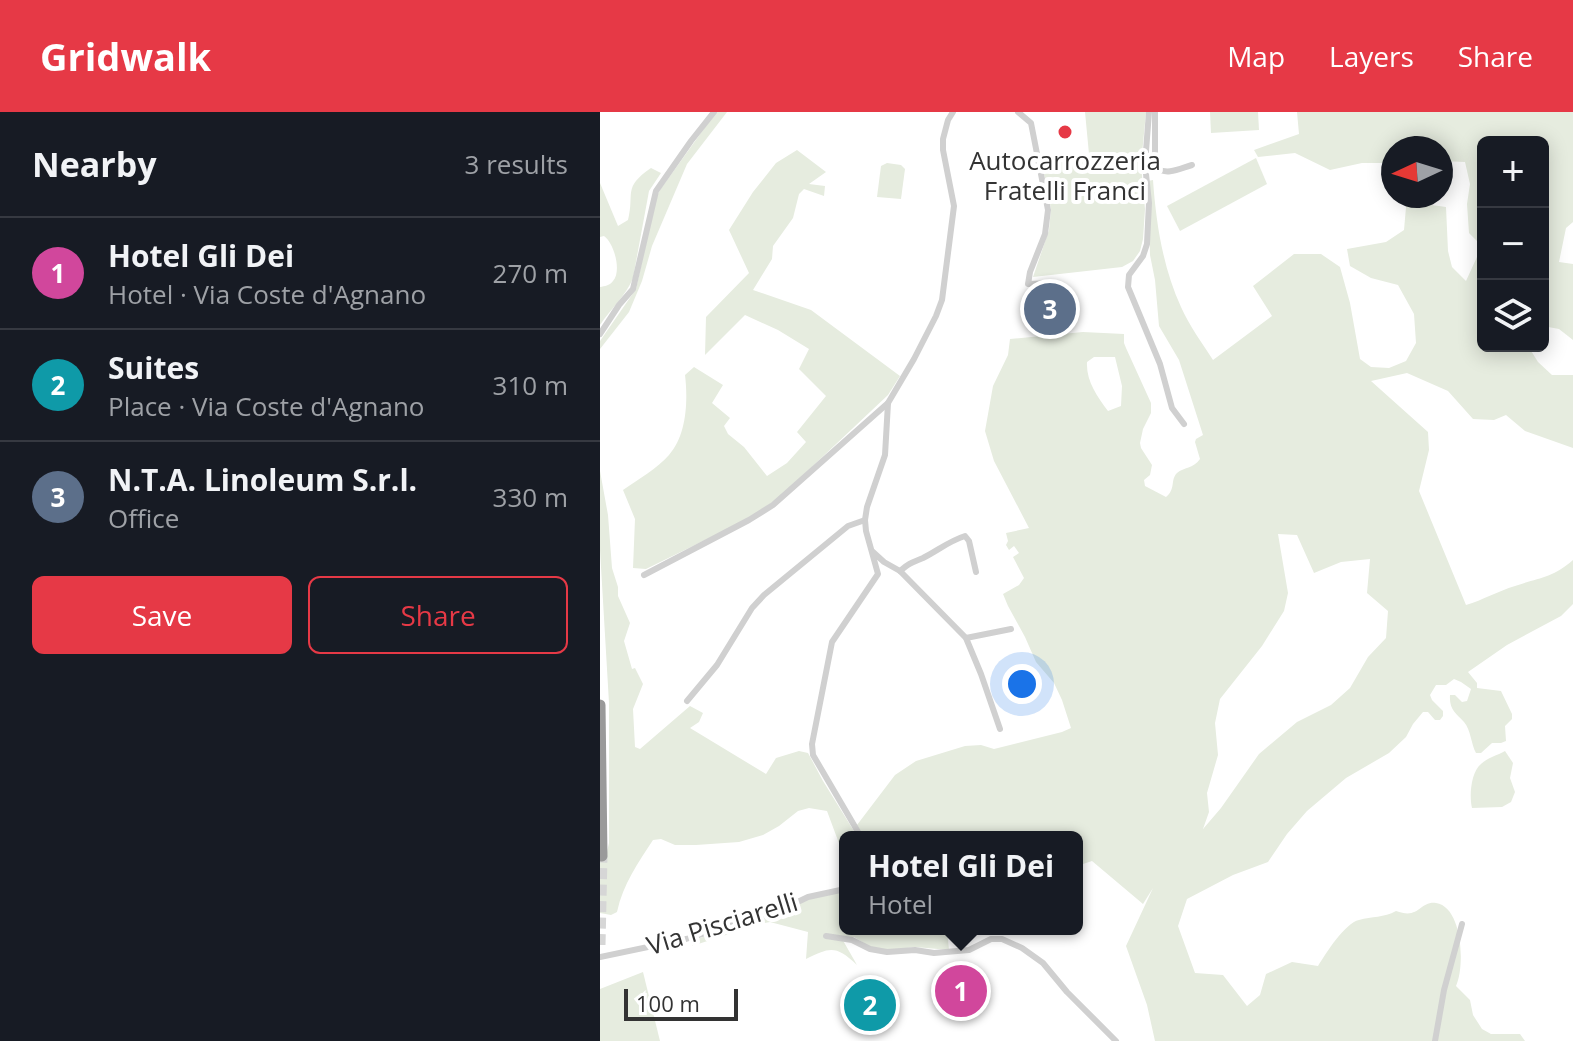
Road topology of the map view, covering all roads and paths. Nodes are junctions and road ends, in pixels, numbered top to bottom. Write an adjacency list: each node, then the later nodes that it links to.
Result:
1 (714, 112): 7 (street)
2 (953, 112): 8 (street)
3 (1018, 112): 6 (street)
4 (1152, 112): 5 (street); 9 (street)
5 (1192, 165)
6 (1053, 283)
7 (600, 334)
8 (888, 403): 10 (street); 14 (street)
9 (1184, 424)
10 (865, 520): 11 (street); 17 (street)
11 (873, 552): 12 (street); 20 (street)
12 (900, 571): 13 (street); 16 (street)
13 (976, 572)
14 (644, 575)
15 (1011, 629): 16 (street)
16 (966, 638): 19 (street)
17 (687, 701)
18 (600, 705): 21 (highway)
19 (1000, 729)
20 (857, 831)
21 (602, 856)
22 (839, 890): 25 (street, Via Pisciarelli)
23 (1462, 924): 27 (street)
24 (826, 936): 26 (street)
25 (600, 957)
26 (1116, 1041)
27 (1435, 1041)

